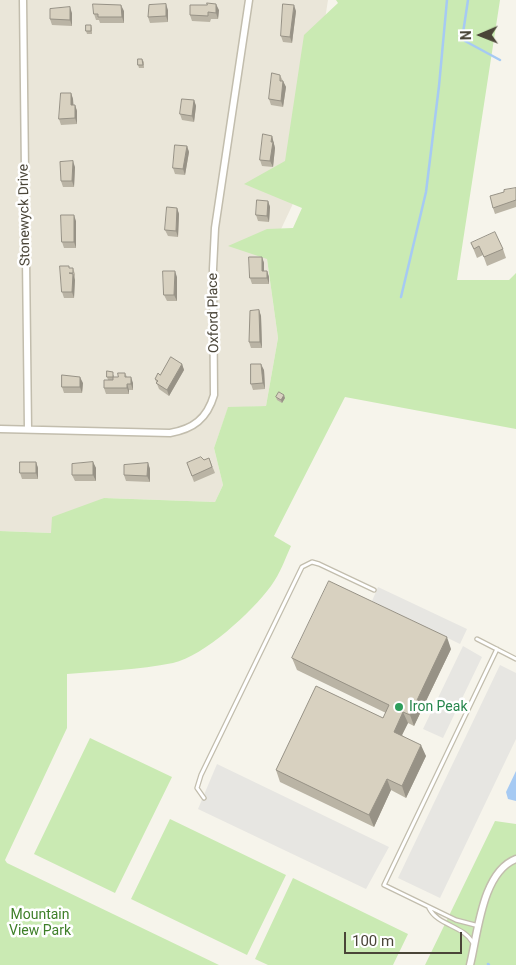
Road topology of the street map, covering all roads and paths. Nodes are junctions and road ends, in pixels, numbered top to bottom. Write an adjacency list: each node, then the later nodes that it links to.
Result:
1 (23, 0): 4 (street, Stonewyck Drive)
2 (248, 0): 4 (street, Oxford Place)
3 (0, 429): 4 (street, Oxford Place)
4 (28, 429)
5 (374, 590): 9 (lane)
6 (478, 640): 7 (lane)
7 (497, 649): 8 (lane); 11 (lane)
8 (516, 659)
9 (204, 798)
10 (516, 859): 12 (street)
11 (429, 908): 12 (lane); 13 (lane)
12 (480, 926): 13 (street)
13 (475, 945): 14 (street)
14 (470, 965)

